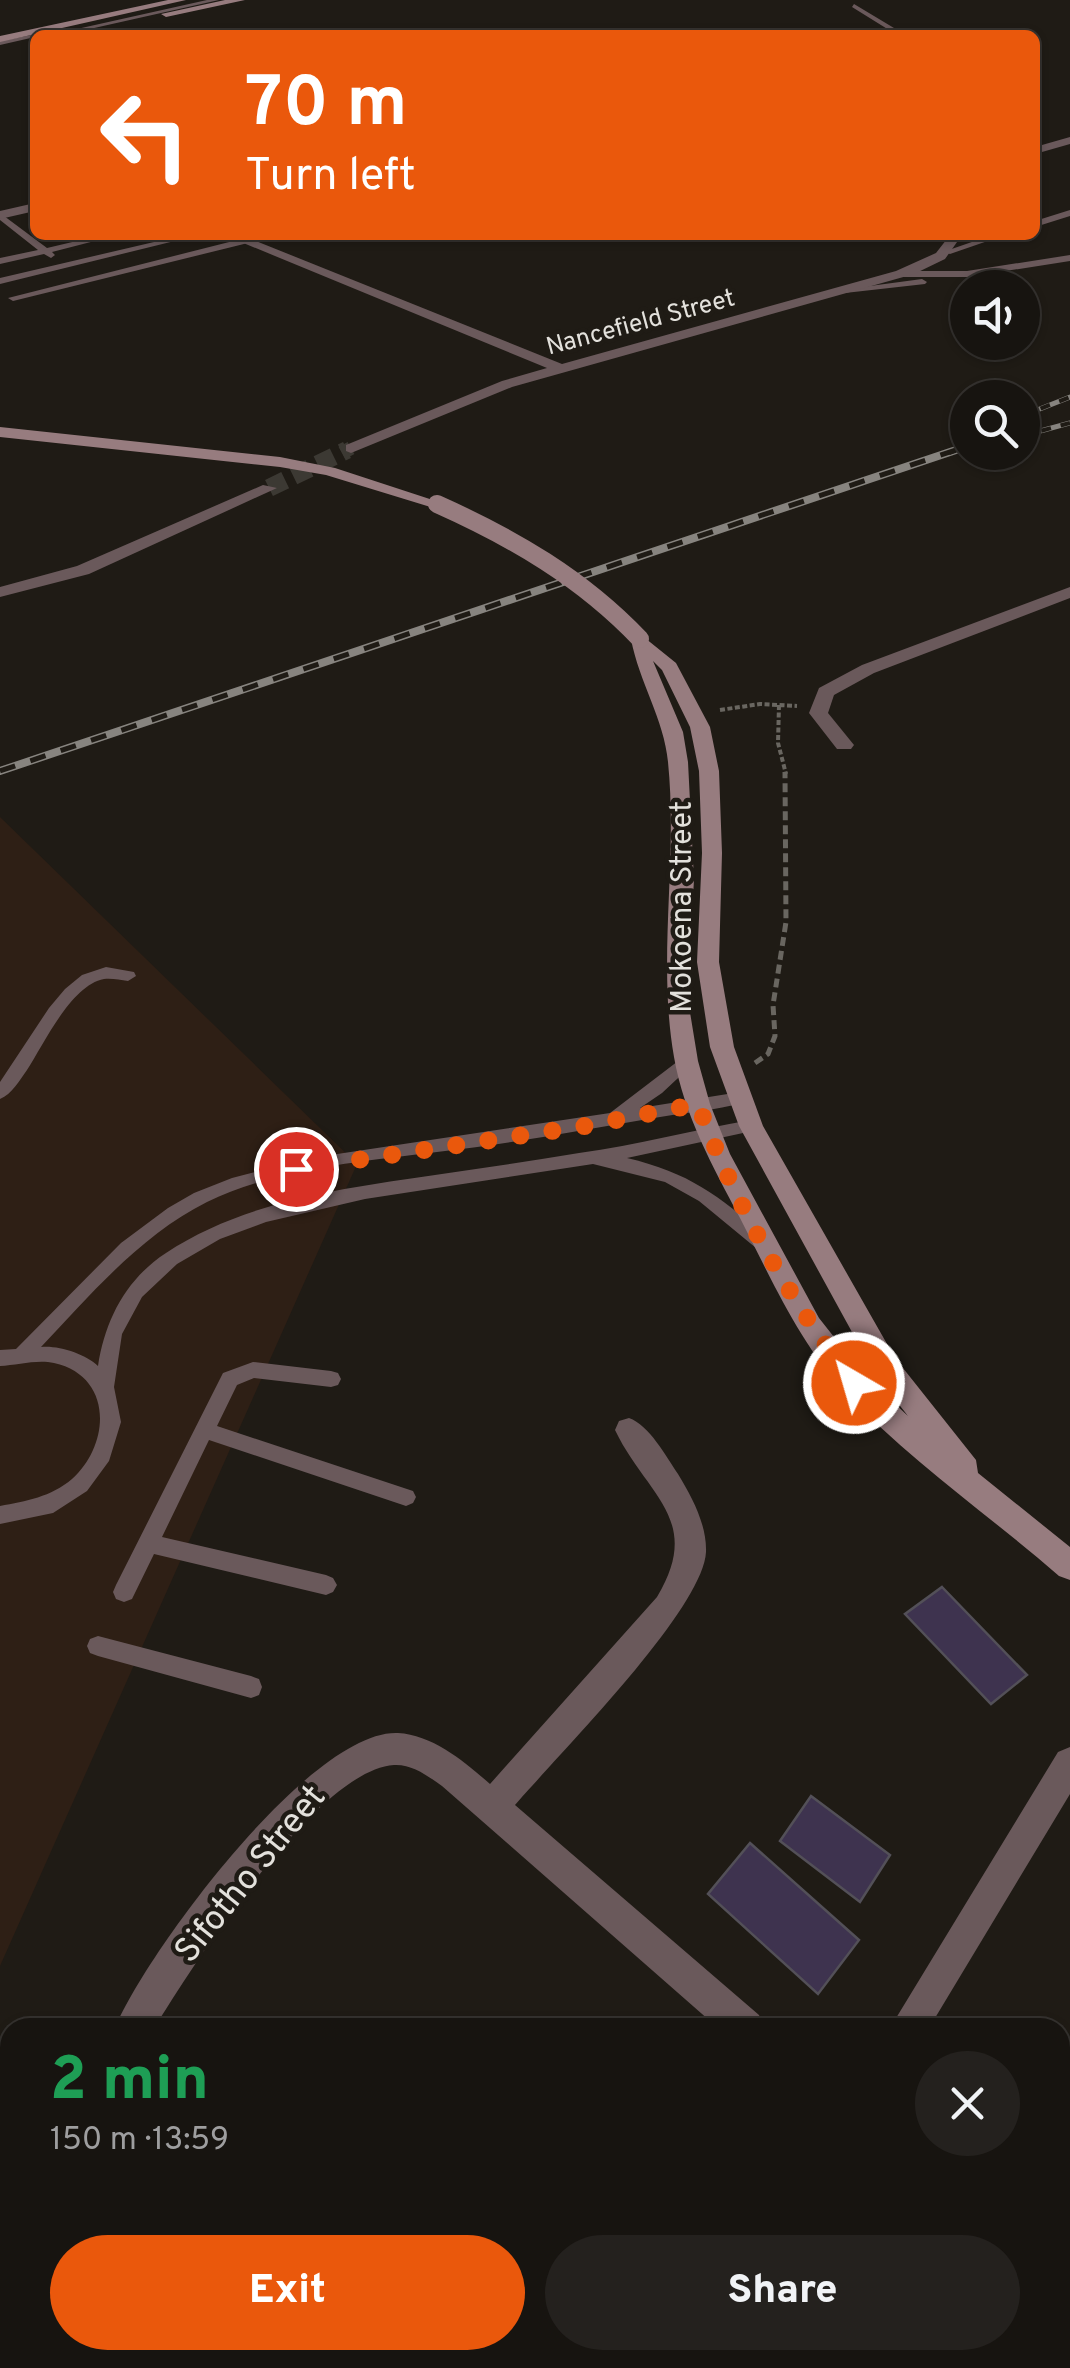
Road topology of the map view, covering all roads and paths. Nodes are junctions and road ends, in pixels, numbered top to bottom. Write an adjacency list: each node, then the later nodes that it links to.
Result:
1 (181, 0): 6 (main road)
2 (199, 0): 7 (lane)
3 (216, 0): 8 (lane)
4 (240, 0): 9 (main road)
5 (854, 6): 10 (lane)
6 (60, 30)
7 (70, 30)
8 (76, 30)
9 (95, 30)
10 (894, 30)
11 (30, 38): 13 (main road)
12 (30, 39): 13 (main road)
13 (0, 45)
14 (1070, 140): 15 (street)
15 (1040, 149)
16 (30, 208): 17 (street)
17 (0, 215): 20 (lane)
18 (1070, 216): 19 (lane)
19 (1040, 223)
20 (30, 234): 21 (lane)
21 (13, 238)
22 (36, 240): 30 (lane)
23 (93, 240): 30 (lane)
24 (120, 240): 29 (lane)
25 (174, 240): 29 (lane)
26 (953, 240): 31 (street)
27 (985, 240): 31 (lane)
28 (245, 241): 34 (lane); 41 (street)
29 (132, 250): 34 (lane); 35 (lane)
30 (46, 251): 33 (lane); 35 (lane)
31 (947, 252): 36 (street, Nancefield Street)
32 (1070, 258): 37 (lane)
33 (0, 261)
34 (150, 264): 40 (lane)
35 (64, 266): 38 (lane)
36 (901, 274): 37 (lane); 39 (street, Nancefield Street)
37 (942, 276): 39 (lane)
38 (0, 281)
39 (845, 290): 41 (street, Nancefield Street)
40 (13, 298)
41 (559, 368): 43 (street, Nancefield Street)
42 (0, 432): 47 (main road, Mokoena Street, bridge)
43 (351, 448)
44 (270, 488): 45 (street)
45 (0, 592)
46 (1070, 592): 49 (street)
47 (640, 639): 51 (main road, Mokoena Street); 52 (main road, Mokoena Street)
48 (712, 711): 52 (path)
49 (844, 745)
50 (128, 976): 53 (lane)
51 (686, 1060): 55 (main road, Mokoena Street); 56 (lane)
52 (730, 1068): 54 (main road, Mokoena Street)
53 (0, 1093)
54 (740, 1098): 55 (lane); 57 (main road, Mokoena Street)
55 (698, 1104): 56 (lane); 58 (main road, Mokoena Street)
56 (585, 1126): 61 (lane)
57 (750, 1126): 58 (lane); 67 (main road, Mokoena Street)
58 (709, 1133): 59 (lane); 60 (main road, Mokoena Street)
59 (591, 1158): 60 (lane); 64 (lane)
60 (763, 1244): 67 (main road, Mokoena Street)
61 (23, 1353): 62 (lane); 64 (lane)
62 (0, 1358)
63 (331, 1379): 65 (lane)
64 (105, 1386): 69 (lane)
65 (204, 1430): 68 (lane); 70 (lane)
66 (628, 1430): 77 (street)
67 (988, 1496): 71 (main road, Mokoena Street)
68 (406, 1498)
69 (0, 1514)
70 (148, 1544): 72 (lane); 73 (lane)
71 (1070, 1566)
72 (326, 1585)
73 (124, 1592)
74 (98, 1646): 75 (lane)
75 (251, 1687)
76 (1070, 1763): 80 (street)
77 (493, 1805): 78 (street, Sifotho Street); 79 (street, Sifotho Street)
78 (140, 2018)
79 (735, 2018)
80 (914, 2018)

